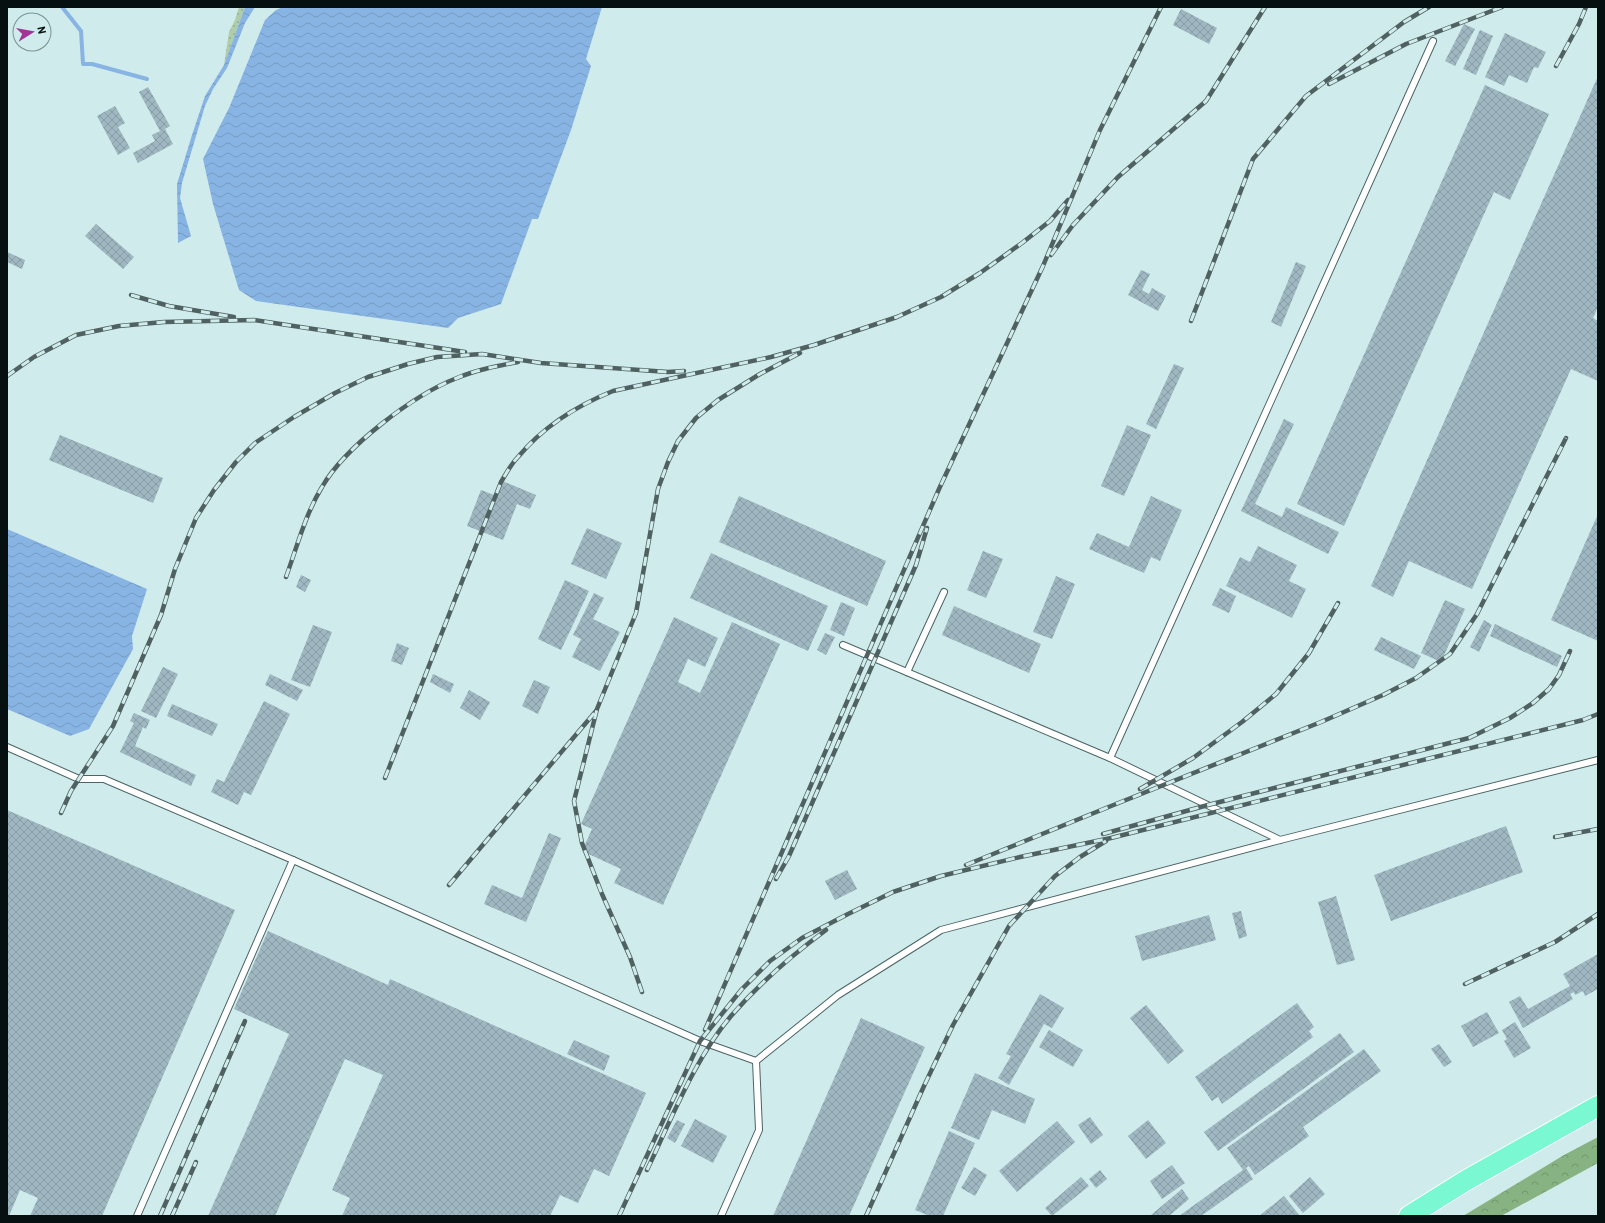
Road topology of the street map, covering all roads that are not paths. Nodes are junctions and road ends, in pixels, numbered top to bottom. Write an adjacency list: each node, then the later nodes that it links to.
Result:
1 (1433, 41): 6 (lane)
2 (944, 592): 4 (lane)
3 (843, 645): 4 (lane)
4 (907, 672): 6 (lane)
5 (7, 747): 9 (lane)
6 (1110, 758): 8 (lane)
7 (1598, 760): 8 (lane)
8 (1280, 840): 10 (lane)
9 (293, 860): 10 (lane); 12 (lane)
10 (756, 1061): 13 (lane)
11 (1598, 1106): 14 (highway)
12 (136, 1216)
13 (722, 1216)
14 (1409, 1216)

